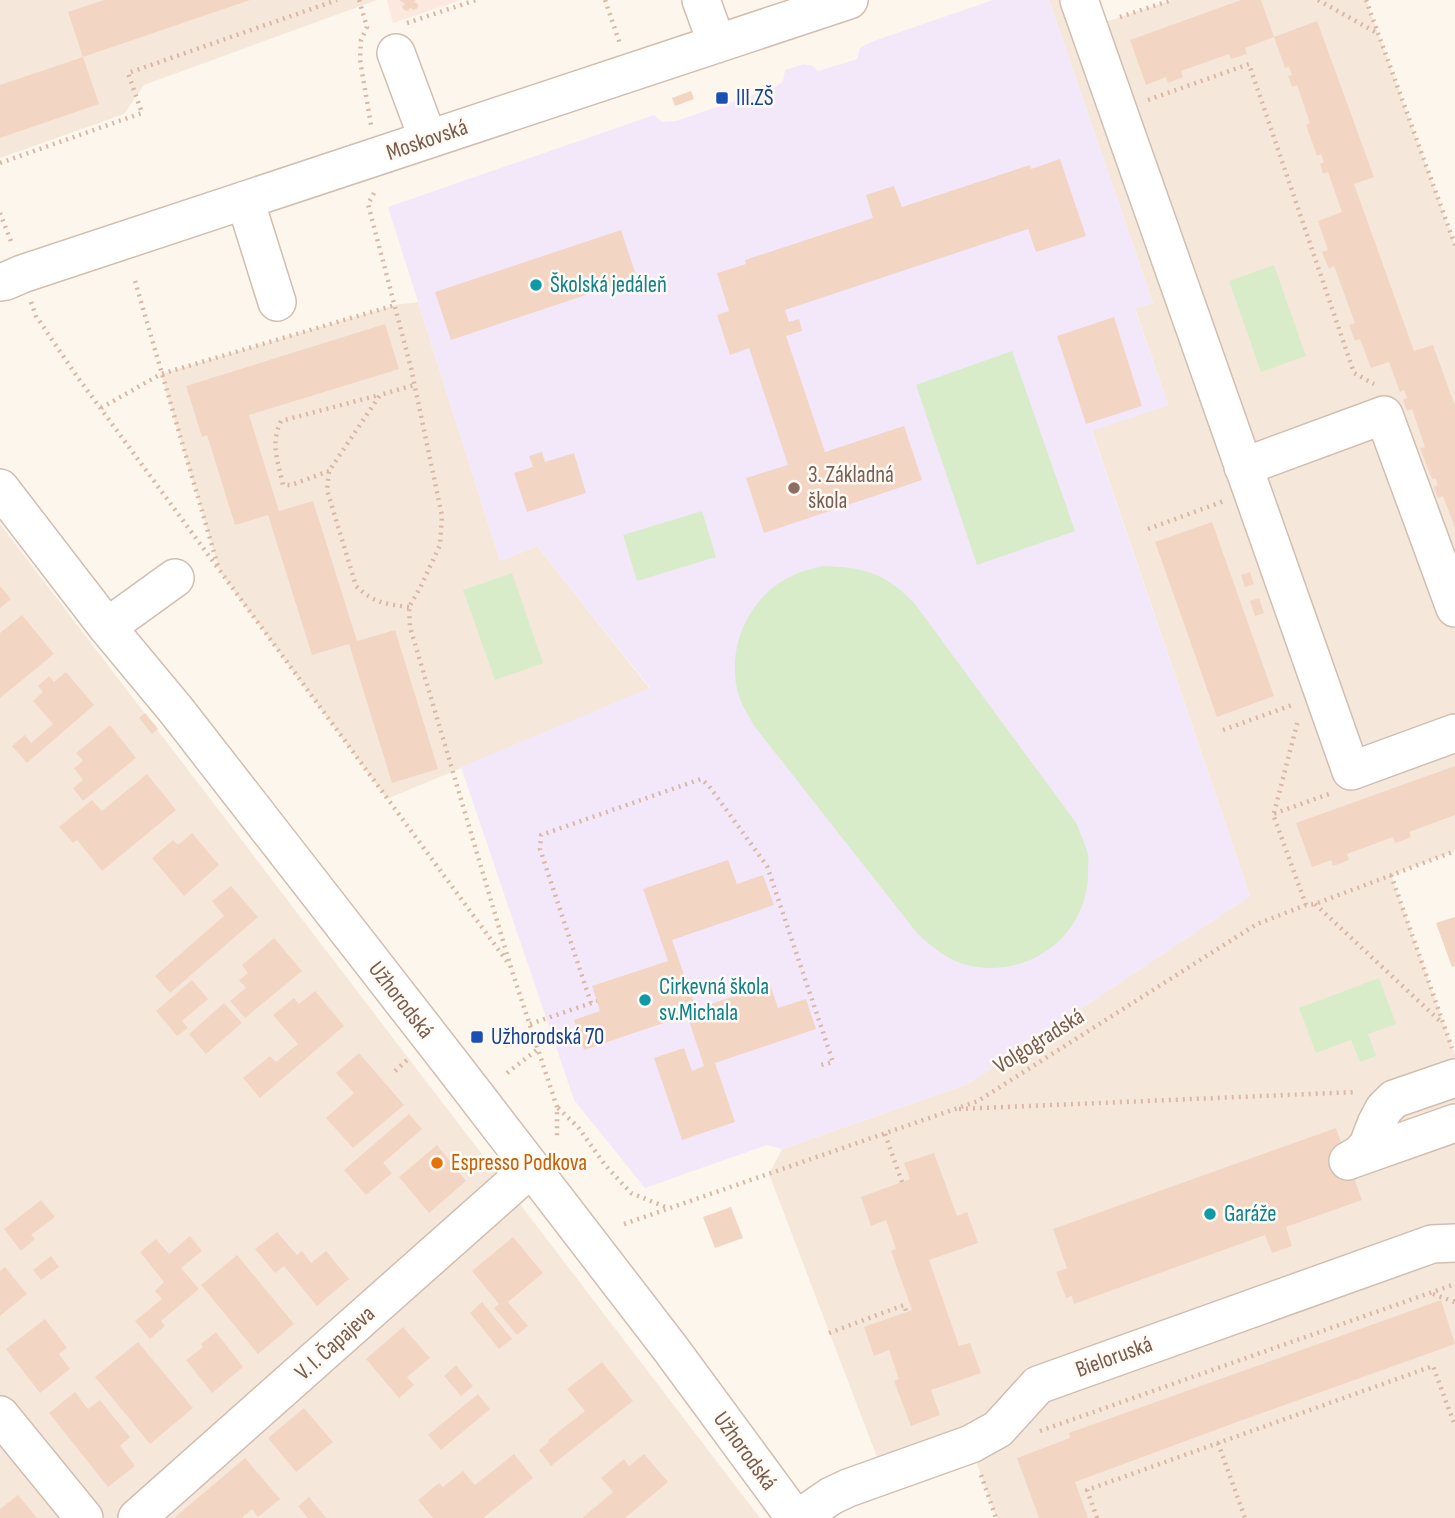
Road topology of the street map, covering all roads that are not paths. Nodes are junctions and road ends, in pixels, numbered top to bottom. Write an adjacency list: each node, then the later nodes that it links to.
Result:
1 (701, 0): 5 (street)
2 (849, 0): 5 (street, Moskovská)
3 (1083, 12): 10 (street)
4 (390, 38): 6 (street)
5 (717, 44): 6 (street, Moskovská)
6 (428, 139): 7 (street, Moskovská)
7 (245, 200): 8 (street, Moskovská); 9 (street)
8 (5, 277)
9 (277, 302)
10 (1236, 483): 13 (street); 15 (street)
11 (0, 488): 14 (street, Užhorodská)
12 (175, 578): 14 (street)
13 (1455, 608)
14 (107, 627): 18 (street, Užhorodská)
15 (1455, 733)
16 (1455, 1078): 17 (street)
17 (1455, 1123)
18 (531, 1168): 22 (street, V. I. Čapajeva); 23 (street, Užhorodská)
19 (1455, 1243): 23 (street, Bieloruská)
20 (0, 1415): 21 (street)
21 (84, 1518)
22 (137, 1518)
23 (797, 1518)

